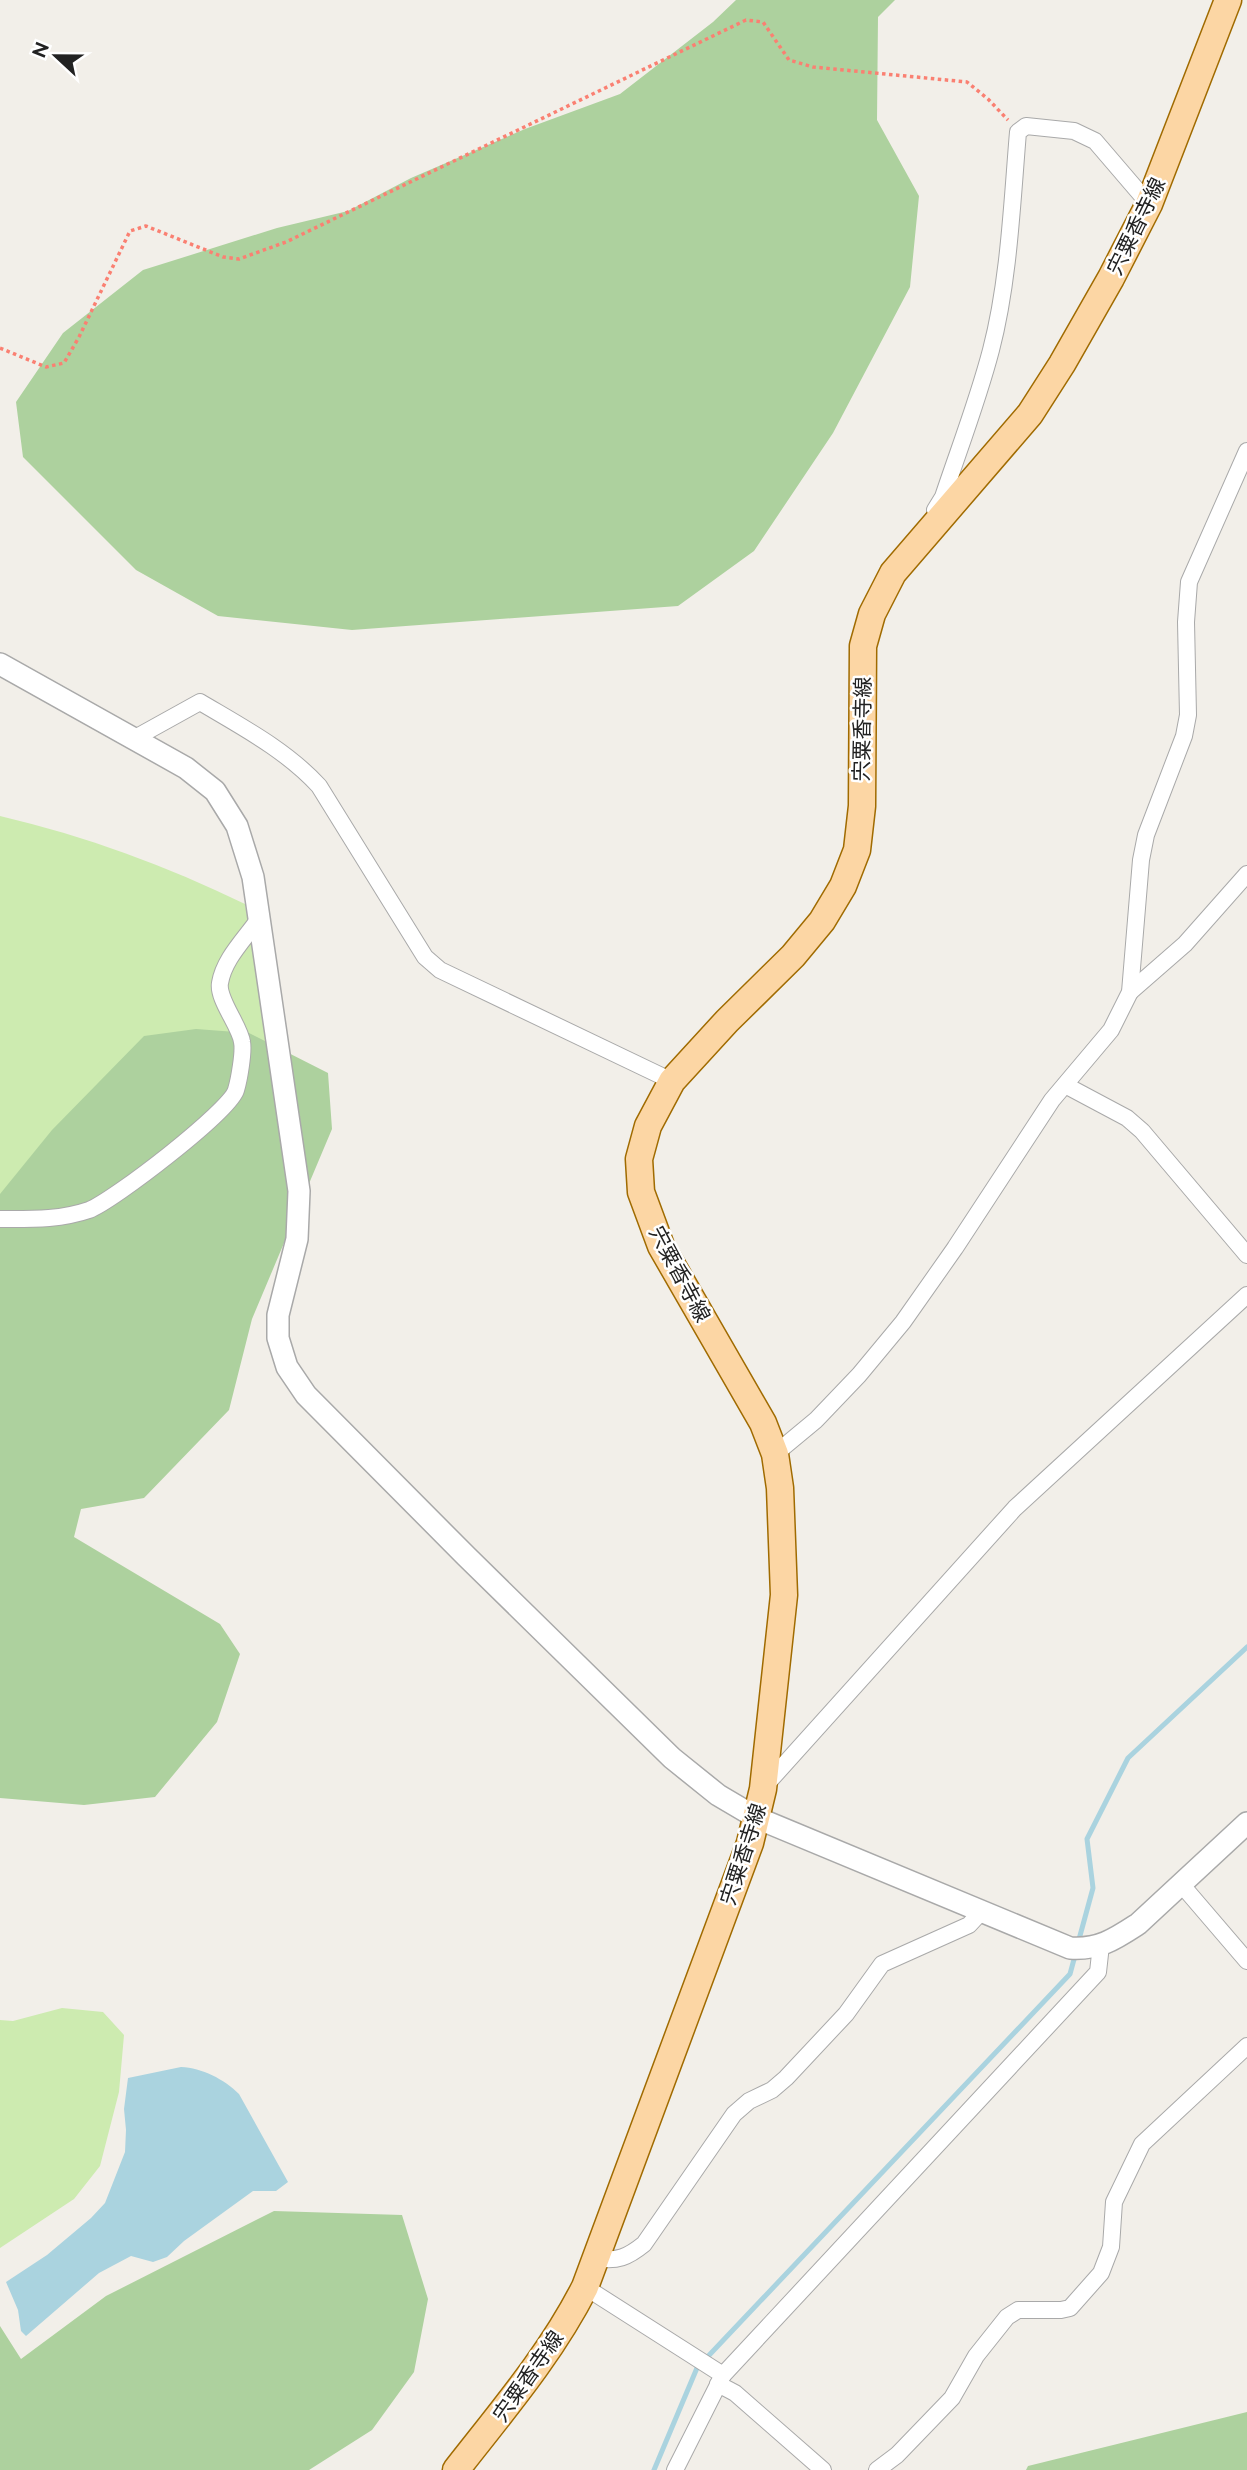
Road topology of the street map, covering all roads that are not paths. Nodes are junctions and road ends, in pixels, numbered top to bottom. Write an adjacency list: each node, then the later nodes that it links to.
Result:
1 (1228, 0): 2 (main road, 宍粟香寺線)
2 (1149, 204): 4 (main road, 宍粟香寺線); 4 (street)
3 (1247, 451): 9 (street)
4 (893, 573): 10 (main road, 宍粟香寺線)
5 (0, 664): 6 (street)
6 (135, 738): 8 (street); 10 (street)
7 (1247, 874): 9 (street)
8 (258, 920): 12 (street); 17 (street)
9 (1130, 992): 11 (street)
10 (672, 1081): 15 (main road, 宍粟香寺線)
11 (1065, 1085): 13 (street); 15 (street)
12 (0, 1219)
13 (1247, 1255)
14 (1247, 1295): 16 (street)
15 (775, 1454): 16 (main road, 宍粟香寺線)
16 (763, 1789): 17 (main road, 宍粟香寺線)
17 (757, 1818): 20 (street); 24 (main road, 宍粟香寺線)
18 (1247, 1823): 19 (street)
19 (1181, 1884): 21 (street); 22 (street)
20 (981, 1912): 21 (street); 24 (street)
21 (1086, 1947): 26 (street)
22 (1247, 1961)
23 (1247, 2046): 30 (street)
24 (596, 2258): 25 (main road, 宍粟香寺線)
25 (586, 2287): 26 (street); 27 (main road, 宍粟香寺線)
26 (718, 2376): 28 (street); 29 (street)
27 (456, 2470)
28 (675, 2470)
29 (823, 2470)
30 (877, 2470)

